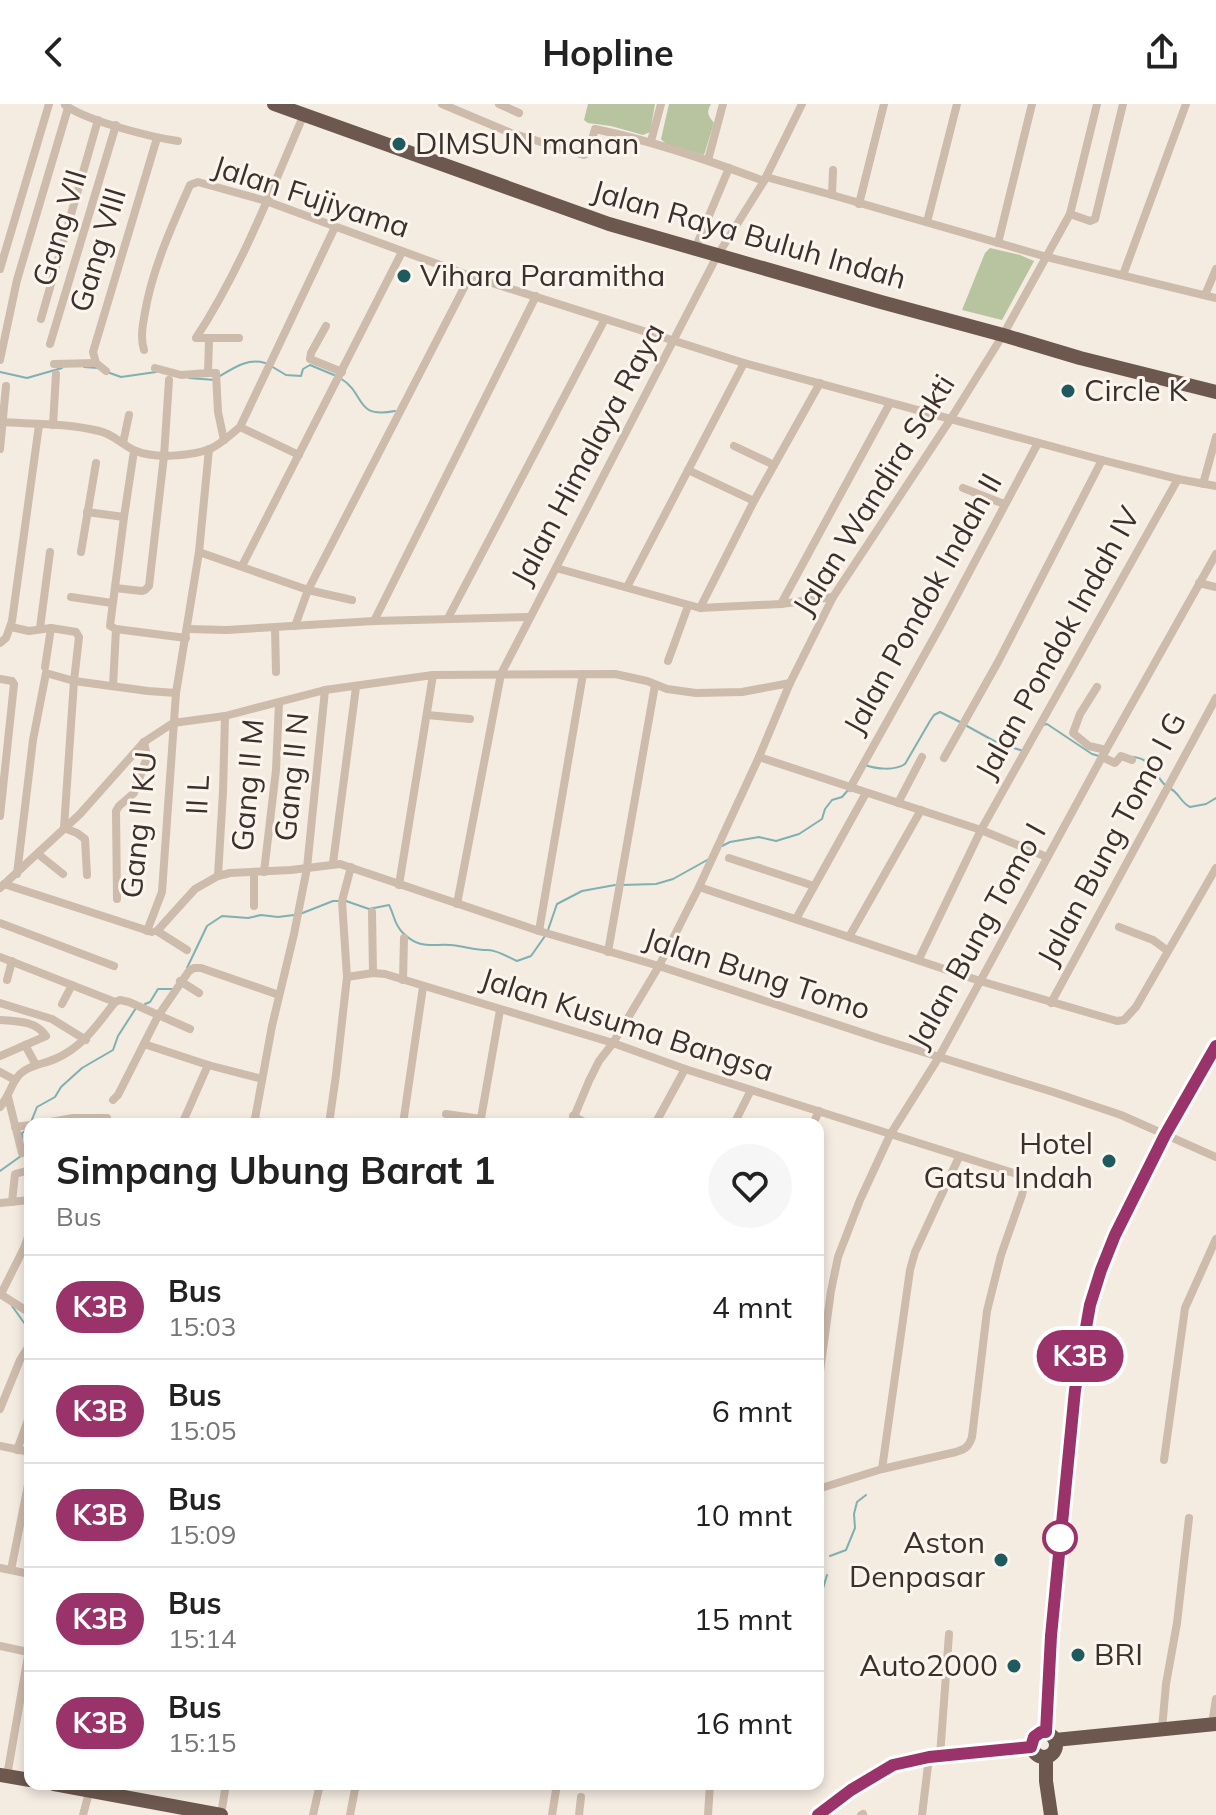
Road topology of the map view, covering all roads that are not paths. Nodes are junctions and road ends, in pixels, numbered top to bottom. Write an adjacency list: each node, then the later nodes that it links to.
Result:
1 (49, 104): 37 (street)
2 (274, 104): 15 (highway, Jalan Raya Buluh Indah)
3 (442, 104): 21 (street)
4 (499, 104): 16 (street)
5 (661, 104): 21 (street)
6 (723, 104): 22 (street)
7 (802, 104): 25 (street, Jalan Himalaya Raya)
8 (884, 104): 28 (street)
9 (957, 104): 30 (street)
10 (1032, 104): 32 (street)
11 (1097, 104): 29 (street, Jalan Wandira Sakti)
12 (1123, 104): 29 (street)
13 (1186, 104): 39 (street)
14 (67, 106): 17 (street); 53 (street)
15 (301, 110): 27 (street); 33 (highway, Jalan Raya Buluh Indah)
16 (519, 113)
17 (98, 120): 18 (street); 44 (street)
18 (116, 125): 19 (street); 51 (street, Gang VII)
19 (157, 138): 20 (street); 54 (street, Gang VIII)
20 (178, 141)
21 (651, 141): 22 (street)
22 (708, 160): 23 (street)
23 (729, 168): 25 (street); 33 (street)
24 (833, 170): 26 (street)
25 (765, 179): 26 (street); 35 (street, Jalan Himalaya Raya)
26 (832, 195): 28 (street)
27 (266, 201): 31 (street, Jalan Fujiyama); 49 (street); 52 (street, Jalan Fujiyama)
28 (859, 204): 30 (street)
29 (1070, 214): 36 (street, Jalan Wandira Sakti)
30 (927, 222): 32 (street)
31 (335, 227): 34 (street, Jalan Fujiyama); 72 (street)
32 (998, 243): 36 (street)
33 (695, 249): 35 (highway, Jalan Raya Buluh Indah)
34 (402, 252): 40 (street, Jalan Fujiyama); 59 (street)
35 (717, 256): 47 (highway, Jalan Raya Buluh Indah); 50 (street, Jalan Himalaya Raya)
36 (1047, 257): 39 (street); 47 (street, Jalan Wandira Sakti)
37 (0, 269)
38 (1216, 269): 41 (street)
39 (1123, 275): 41 (street)
40 (470, 276): 42 (street, Jalan Fujiyama); 105 (street)
41 (1205, 295): 43 (street)
42 (536, 296): 45 (street, Jalan Fujiyama); 115 (street)
43 (1216, 298)
44 (41, 319)
45 (605, 319): 50 (street, Jalan Fujiyama); 114 (street)
46 (326, 326): 59 (street)
47 (1003, 335): 65 (highway, Jalan Raya Buluh Indah); 68 (street, Jalan Wandira Sakti)
48 (239, 338): 49 (street)
49 (209, 340): 60 (street)
50 (674, 341): 55 (street, Jalan Fujiyama); 100 (street, Jalan Himalaya Raya)
51 (50, 344)
52 (144, 350)
53 (0, 360)
54 (96, 363): 56 (street); 58 (street)
55 (744, 363): 63 (street, Jalan Fujiyama); 86 (street)
56 (54, 364)
57 (155, 368): 60 (street)
58 (106, 371)
59 (342, 372): 81 (street)
60 (208, 373): 74 (street)
61 (56, 374): 71 (street)
62 (169, 380): 82 (street)
63 (820, 383): 66 (street, Jalan Fujiyama); 85 (street)
64 (6, 386): 69 (street)
65 (1216, 392)
66 (890, 403): 68 (street, Jalan Fujiyama); 110 (street)
67 (129, 415): 75 (street)
68 (950, 420): 76 (street, Jalan Fujiyama); 107 (street, Jalan Wandira Sakti)
69 (1, 422): 70 (street); 78 (street)
70 (39, 425): 71 (street); 117 (street)
71 (53, 425): 75 (street)
72 (240, 427): 74 (street); 81 (street)
73 (1216, 437): 88 (street)
74 (224, 440): 79 (street)
75 (123, 443): 80 (street)
76 (1038, 443): 83 (street, Jalan Fujiyama); 92 (street, Jalan Pondok Indah II)
77 (734, 446): 85 (street)
78 (0, 449)
79 (209, 449): 82 (street); 97 (street, Gang II KU)
80 (134, 451): 82 (street); 94 (street)
81 (299, 455): 99 (street)
82 (164, 456): 104 (street)
83 (1102, 460): 87 (street, Jalan Fujiyama); 151 (street)
84 (96, 463): 93 (street)
85 (774, 465): 91 (street)
86 (688, 470): 91 (street); 102 (street)
87 (1178, 479): 88 (street, Jalan Fujiyama); 159 (street, Jalan Pondok Indah IV)
88 (1203, 484): 89 (street, Jalan Fujiyama)
89 (1216, 486)
90 (963, 488): 92 (street)
91 (754, 501): 112 (street)
92 (1004, 504): 153 (street, Jalan Pondok Indah II)
93 (87, 512): 94 (street); 96 (street)
94 (124, 517): 104 (street)
95 (50, 552): 118 (street)
96 (81, 552)
97 (199, 552): 99 (street); 122 (street, Gang II KU)
98 (1216, 554): 101 (street, Jalan Bung Tomo I)
99 (242, 566): 105 (street)
100 (556, 568): 102 (street); 113 (street, Jalan Himalaya Raya)
101 (1199, 583): 103 (street); 148 (street, Jalan Bung Tomo I)
102 (627, 587): 111 (street)
103 (1216, 587)
104 (115, 588): 109 (street)
105 (308, 590): 108 (street); 116 (street)
106 (71, 597): 109 (street)
107 (833, 597): 110 (street); 132 (street, Jalan Wandira Sakti)
108 (352, 600)
109 (112, 603): 121 (street)
110 (781, 604): 112 (street)
111 (688, 606): 112 (street); 124 (street)
112 (700, 608)
113 (529, 617): 114 (street); 127 (street, Jalan Himalaya Raya)
114 (448, 618): 115 (street)
115 (374, 621): 116 (street)
116 (295, 626): 120 (street)
117 (11, 627): 118 (street); 123 (street)
118 (40, 628): 119 (street)
119 (51, 628): 125 (street); 131 (street)
120 (275, 628): 122 (street); 126 (street)
121 (116, 629): 122 (street); 134 (street)
122 (187, 634): 138 (street, Gang II KU)
123 (0, 643)
124 (668, 661)
125 (45, 667)
126 (276, 672)
127 (501, 674): 128 (street); 129 (street); 178 (street, Jalan Himalaya Raya)
128 (583, 674): 133 (street); 185 (street)
129 (433, 675): 135 (street); 143 (street)
130 (0, 679): 142 (street)
131 (74, 681): 134 (street); 158 (street); 169 (street)
132 (790, 683): 133 (street); 149 (street, Jalan Wandira Sakti)
133 (655, 685): 190 (street)
134 (113, 686): 138 (street)
135 (356, 687): 137 (street); 163 (street)
136 (1097, 687): 148 (street)
137 (325, 690): 140 (street); 165 (street, Gang II N)
138 (176, 693): 146 (street, Gang II KU)
139 (1216, 698): 208 (street, Jalan Bung Tomo I G)
140 (279, 703): 144 (street); 168 (street, Gang II M)
141 (0, 713): 142 (street)
142 (11, 714): 157 (street)
143 (427, 715): 145 (street); 173 (street)
144 (225, 716): 146 (street); 172 (street, II L)
145 (470, 719)
146 (173, 723): 147 (street); 184 (street, Gang II KU)
147 (144, 742): 158 (street); 177 (street)
148 (1104, 754): 152 (street); 161 (street, Jalan Bung Tomo I)
149 (759, 757): 153 (street); 176 (street, Jalan Wandira Sakti)
150 (922, 757): 155 (street)
151 (944, 758)
152 (1132, 760)
153 (850, 788): 154 (street)
154 (866, 793): 155 (street); 175 (street)
155 (898, 803): 156 (street)
156 (921, 810): 159 (street); 186 (street)
157 (0, 816)
158 (64, 828): 160 (street); 171 (street)
159 (981, 830): 161 (street); 192 (street, Jalan Pondok Indah IV)
160 (38, 854): 169 (street); 170 (street)
161 (1047, 857): 201 (street, Jalan Bung Tomo I)
162 (729, 858): 175 (street)
163 (333, 863): 164 (street, Jalan Bung Tomo); 165 (street)
164 (351, 867): 173 (street, Jalan Bung Tomo); 197 (street)
165 (307, 868): 168 (street); 205 (street, Gang II N)
166 (1216, 868): 189 (street)
167 (254, 872): 168 (street); 172 (street); 179 (street)
168 (264, 872)
169 (17, 874): 174 (street)
170 (63, 874)
171 (87, 875)
172 (218, 876): 184 (street)
173 (399, 885): 178 (street, Jalan Bung Tomo)
174 (2, 886): 184 (street)
175 (814, 886): 181 (street)
176 (699, 887): 181 (street); 195 (street, Jalan Wandira Sakti)
177 (117, 899)
178 (457, 904): 185 (street, Jalan Bung Tomo)
179 (254, 906)
180 (372, 912): 196 (street)
181 (796, 919): 186 (street)
182 (0, 923): 194 (street)
183 (1119, 927): 189 (street)
184 (152, 931): 188 (street)
185 (539, 931): 190 (street, Jalan Bung Tomo)
186 (849, 937): 192 (street)
187 (404, 938): 199 (street)
188 (187, 950)
189 (1168, 951): 208 (street)
190 (608, 952): 195 (street, Jalan Bung Tomo)
191 (0, 957): 193 (street)
192 (919, 959): 201 (street)
193 (12, 961): 198 (street); 202 (street)
194 (114, 966)
195 (659, 966): 215 (street, Jalan Wandira Sakti); 220 (street, Jalan Bung Tomo)
196 (373, 973): 197 (street, Jalan Kusuma Bangsa); 199 (street, Jalan Kusuma Bangsa)
197 (347, 977): 237 (street)
198 (7, 980)
199 (403, 980): 203 (street, Jalan Kusuma Bangsa)
200 (180, 981): 204 (street); 205 (street); 211 (street)
201 (980, 981): 208 (street); 220 (street, Jalan Bung Tomo I)
202 (72, 985): 206 (street); 209 (street)
203 (423, 987): 210 (street, Jalan Kusuma Bangsa); 238 (street)
204 (199, 993)
205 (279, 995): 225 (street, Gang II N)
206 (115, 1002): 211 (street); 214 (street)
207 (0, 1003): 214 (street)
208 (1051, 1003)
209 (62, 1004)
210 (500, 1010): 215 (street, Jalan Kusuma Bangsa); 240 (street)
211 (158, 1016): 213 (street); 216 (street)
212 (0, 1020): 217 (street)
213 (190, 1029)
214 (86, 1040): 221 (street)
215 (613, 1043): 223 (street, Jalan Kusuma Bangsa); 241 (street, Jalan Wandira Sakti)
216 (144, 1044): 222 (street); 229 (street)
217 (25, 1045): 219 (street); 221 (street)
218 (1216, 1046): 248 (highway)
219 (0, 1056)
220 (939, 1057): 247 (street, Jalan Bung Tomo I); 248 (street, Jalan Bung Tomo)
221 (36, 1065): 226 (street)
222 (208, 1065): 225 (street); 235 (street)
223 (685, 1069): 227 (street, Jalan Kusuma Bangsa); 242 (street)
224 (0, 1072): 226 (street)
225 (262, 1079): 236 (street, Gang II N)
226 (15, 1080): 228 (street)
227 (751, 1090): 231 (street, Jalan Kusuma Bangsa); 243 (street)
228 (8, 1097): 230 (street); 246 (street)
229 (113, 1100)
230 (0, 1107)
231 (819, 1111): 244 (street); 247 (street, Jalan Kusuma Bangsa)
232 (446, 1114): 239 (street)
233 (73, 1118): 234 (street)
234 (107, 1118)
235 (185, 1118)
236 (255, 1118)
237 (330, 1118)
238 (404, 1118)
239 (464, 1118)
240 (482, 1118)
241 (573, 1118)
242 (658, 1118)
243 (737, 1118)
244 (816, 1118)
245 (24, 1126): 246 (street)
246 (15, 1127): 249 (street)
247 (890, 1135): 250 (street, Jalan Kusuma Bangsa); 260 (street, Jalan Bung Tomo I)
248 (1165, 1135): 251 (street, Jalan Bung Tomo); 282 (highway)
249 (22, 1153)
250 (959, 1157): 268 (street); 268 (street, Jalan Kusuma Bangsa)
251 (1216, 1157)
252 (24, 1172): 254 (street)
253 (24, 1201): 254 (street)
254 (12, 1202): 255 (street)
255 (0, 1203)
256 (1216, 1239): 267 (street)
257 (24, 1248): 258 (street)
258 (0, 1294): 259 (street)
259 (24, 1309)
260 (824, 1340)
261 (24, 1354): 262 (street)
262 (0, 1409)
263 (24, 1431): 265 (street)
264 (0, 1446): 265 (street)
265 (17, 1450): 266 (street)
266 (24, 1451)
267 (1164, 1460)
268 (882, 1469): 269 (street)
269 (824, 1487)
270 (24, 1505): 273 (street)
271 (1189, 1518): 281 (street)
272 (0, 1568): 273 (street)
273 (11, 1570): 274 (street)
274 (24, 1573)
275 (949, 1634): 284 (street)
276 (0, 1646): 277 (street)
277 (24, 1648)
278 (1216, 1699): 280 (street)
279 (24, 1702): 286 (street)
280 (1214, 1724): 281 (highway)
281 (1162, 1729): 282 (highway)
282 (1050, 1736): 283 (highway); 285 (highway)
283 (1031, 1747): 284 (highway); 285 (highway)
284 (934, 1757): 303 (highway); 304 (street)
285 (1046, 1757): 305 (highway)
286 (3, 1776): 287 (highway)
287 (24, 1779)
288 (89, 1790): 296 (street)
289 (104, 1790): 297 (highway)
290 (225, 1790): 297 (street)
291 (319, 1790): 298 (street)
292 (355, 1790): 299 (street)
293 (556, 1790): 300 (street)
294 (710, 1790): 302 (street)
295 (581, 1797): 301 (street)
296 (83, 1815)
297 (221, 1815)
298 (313, 1815)
299 (350, 1815)
300 (552, 1815)
301 (579, 1815)
302 (708, 1815)
303 (818, 1815)
304 (922, 1815)
305 (1051, 1815)

